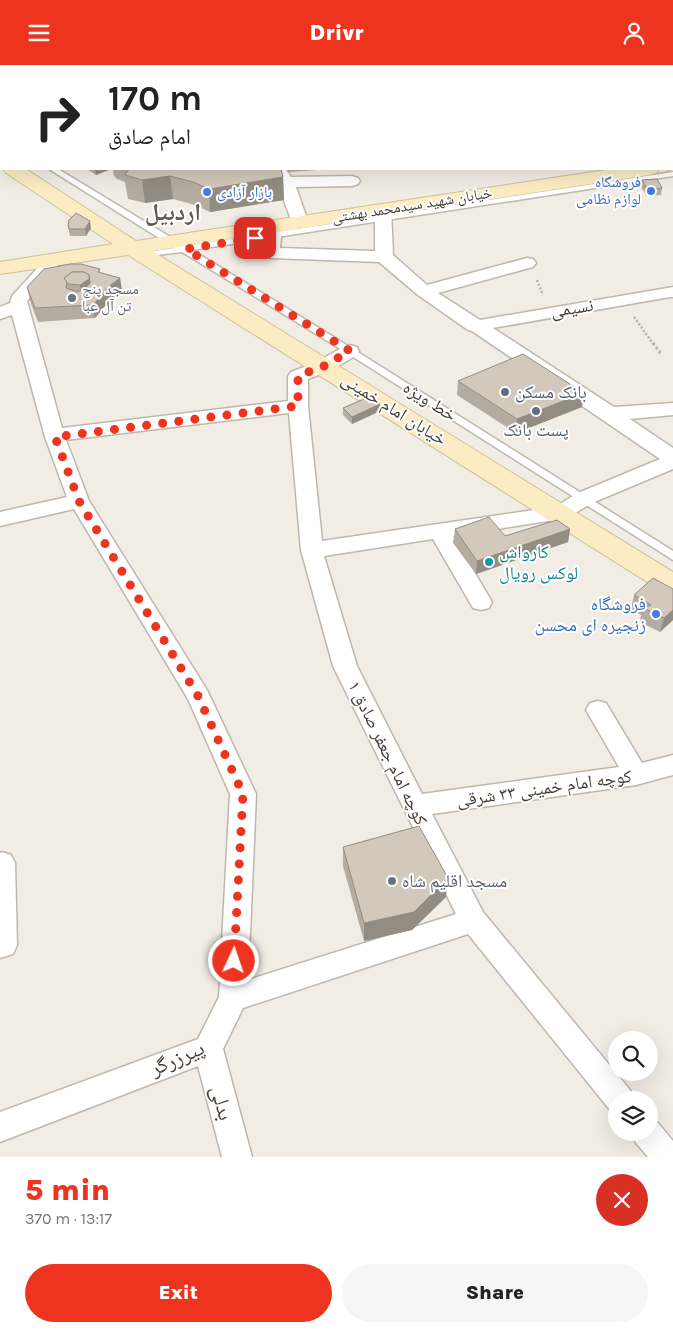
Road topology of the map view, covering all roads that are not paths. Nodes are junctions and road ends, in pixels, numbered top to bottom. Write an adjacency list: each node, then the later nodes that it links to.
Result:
1 (15, 170): 11 (main road, خیابان امام خمینی)
2 (55, 170): 10 (lane, خط ویژه)
3 (643, 170): 7 (main road, خیابان شهید سیدمحمد بهشتی)
4 (673, 174): 7 (lane)
5 (282, 175): 6 (street); 8 (street)
6 (352, 181)
7 (383, 214): 8 (main road, خیابان شهید سیدمحمد بهشتی); 9 (lane); 12 (street)
8 (300, 222): 9 (main road, خیابان شهید سیدمحمد بهشتی)
9 (273, 231): 10 (main road, خیابان شهید سیدمحمد بهشتی); 12 (street)
10 (180, 245): 11 (main road, خیابان شهید سیدمحمد بهشتی); 20 (lane, خط ویژه)
11 (138, 252): 13 (main road, خیابان شهید سیدمحمد بهشتی); 21 (main road, خیابان امام خمینی)
12 (384, 257): 16 (street)
13 (54, 260): 15 (main road, خیابان شهید سیدمحمد بهشتی); 18 (street)
14 (527, 263): 16 (street)
15 (0, 268)
16 (424, 291): 19 (street)
17 (670, 292): 19 (street, نسیمی)
18 (10, 310): 25 (street)
19 (474, 326): 24 (street)
20 (350, 351): 21 (street); 27 (lane, خط ویژه)
21 (324, 366): 22 (street, کوچه امام جعفر صادق ۱); 29 (main road, خیابان امام خمینی)
22 (293, 406): 25 (street); 32 (street, کوچه امام جعفر صادق ۱)
23 (673, 409): 24 (street)
24 (610, 414): 26 (street)
25 (55, 436): 28 (street)
26 (673, 460): 27 (street)
27 (585, 498): 29 (street); 33 (lane, خط ویژه)
28 (79, 501): 30 (street); 43 (street)
29 (560, 513): 31 (street); 34 (main road, خیابان امام خمینی)
30 (0, 519)
31 (438, 530): 32 (street); 35 (street)
32 (312, 550): 39 (street, کوچه امام جعفر صادق ۱)
33 (673, 556)
34 (673, 585)
35 (481, 602)
36 (598, 710): 38 (street)
37 (673, 765): 38 (street, کوچه امام خمینی ۳۳ شرقی)
38 (636, 775): 39 (street, کوچه امام خمینی ۳۳ شرقی)
39 (414, 806): 41 (street, کوچه امام جعفر صادق ۱)
40 (2, 863): 42 (street)
41 (473, 920): 43 (street); 45 (street, کوچه امام جعفر صادق ۱)
42 (0, 946)
43 (233, 998): 44 (street, پیرزرگر)
44 (208, 1049): 46 (street, پیرزرگر); 48 (street, بدلی)
45 (613, 1091)
46 (0, 1127)
47 (654, 1141): 49 (street)
48 (237, 1157)
49 (667, 1157)

